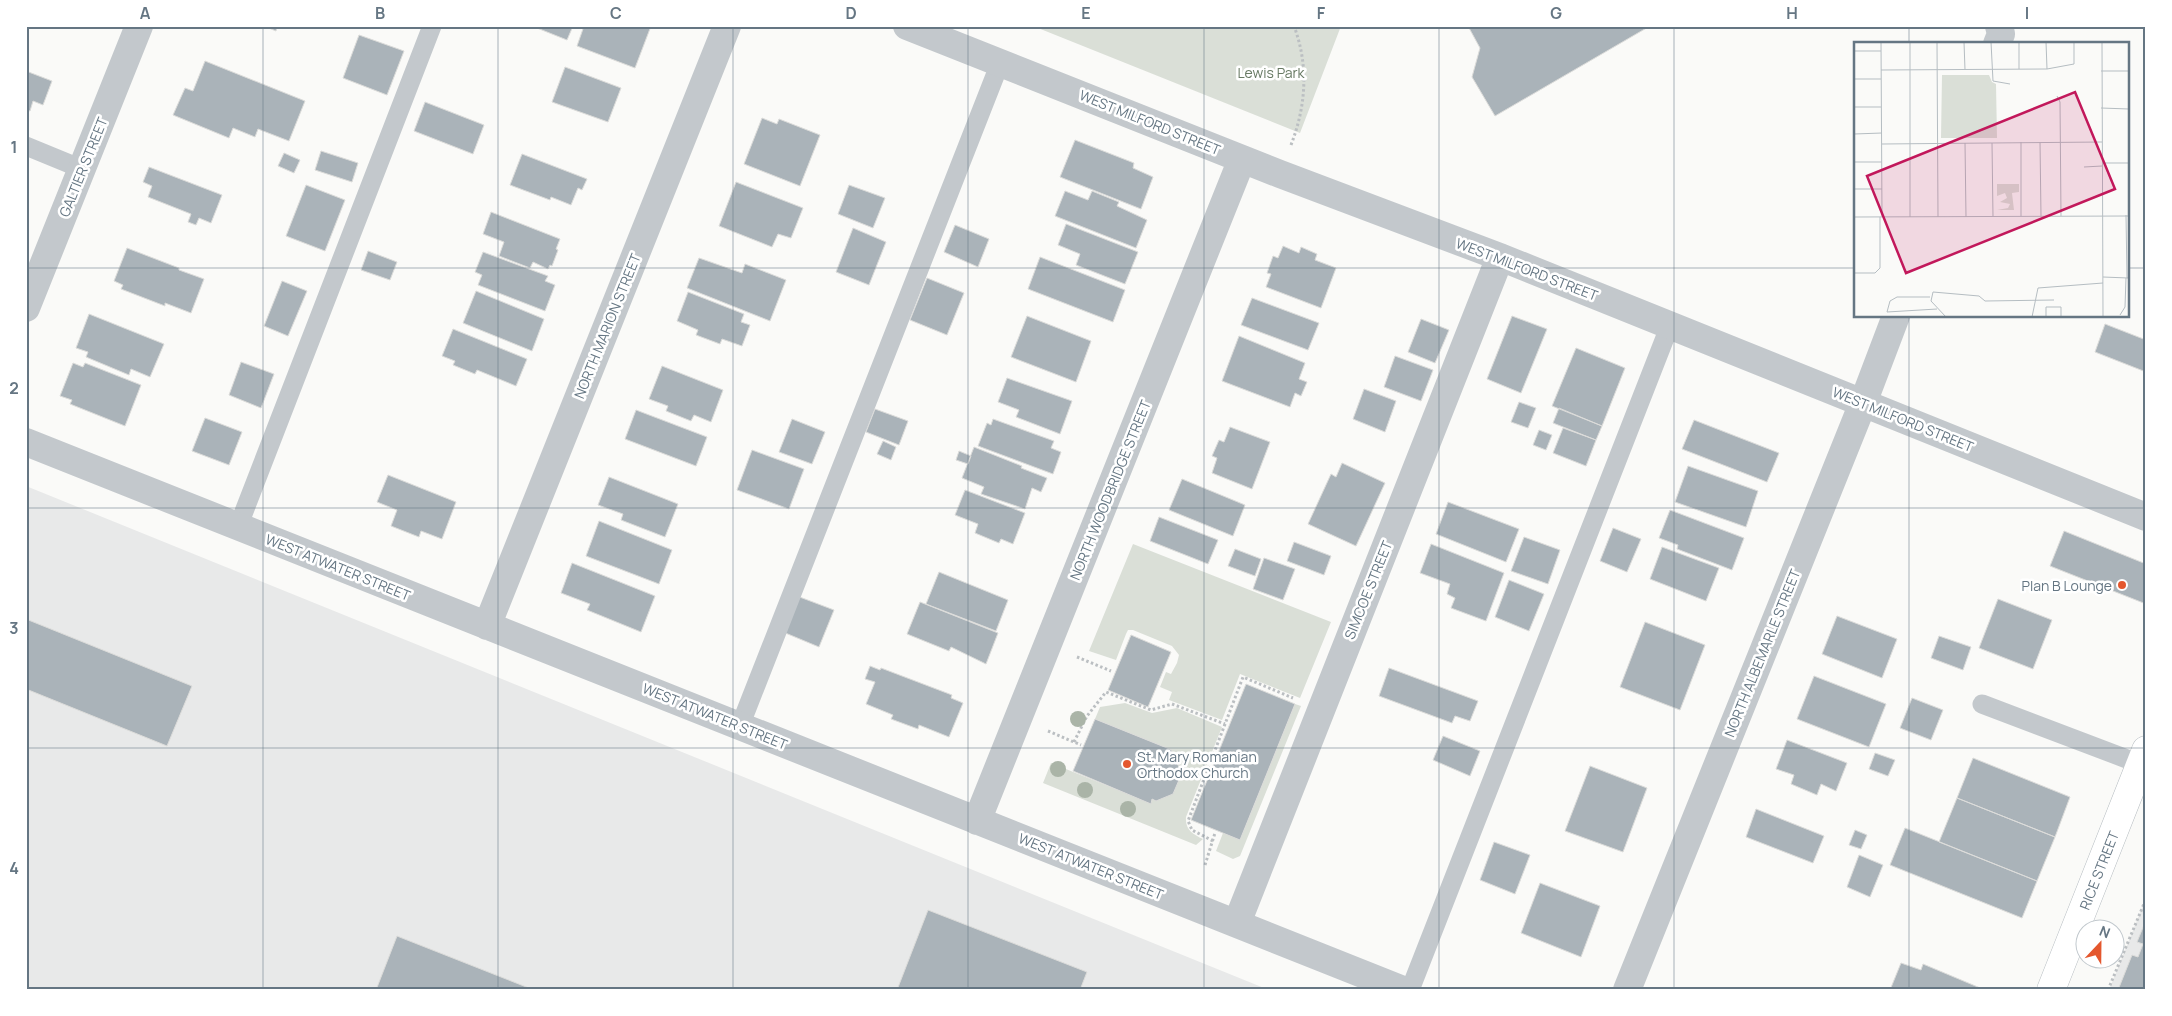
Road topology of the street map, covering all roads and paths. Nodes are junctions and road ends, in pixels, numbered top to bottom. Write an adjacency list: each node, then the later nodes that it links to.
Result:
1 (139, 26): 11 (street, GALTIER STREET)
2 (432, 26): 20 (lane)
3 (727, 26): 21 (street, NORTH MARION STREET)
4 (907, 26): 8 (street, WEST MILFORD STREET)
5 (1294, 26): 12 (path)
6 (1999, 26): 7 (street)
7 (1998, 42)
8 (1000, 63): 10 (street, WEST MILFORD STREET); 27 (lane)
9 (26, 146): 11 (lane)
10 (1242, 159): 12 (street, WEST MILFORD STREET); 32 (street, NORTH WOODBRIDGE STREET)
11 (82, 169): 14 (street, GALTIER STREET)
12 (1280, 174): 13 (street, WEST MILFORD STREET)
13 (1500, 257): 16 (street, WEST MILFORD STREET); 37 (street, SIMCOE STREET)
14 (26, 308)
15 (1895, 318): 17 (street, NORTH ALBEMARLE STREET)
16 (1670, 326): 17 (street, WEST MILFORD STREET); 39 (lane)
17 (1863, 403): 19 (street, WEST MILFORD STREET); 40 (street, NORTH ALBEMARLE STREET)
18 (26, 442): 20 (street, WEST ATWATER STREET)
19 (2146, 517)
20 (238, 527): 21 (street, WEST ATWATER STREET)
21 (487, 626): 27 (street, WEST ATWATER STREET)
22 (1073, 656): 23 (path)
23 (1111, 671)
24 (1296, 699): 26 (path)
25 (1982, 704): 31 (lane)
26 (1225, 724): 29 (path); 34 (path)
27 (740, 726): 32 (street, WEST ATWATER STREET)
28 (1044, 729): 29 (path)
29 (1074, 742): 30 (path)
30 (1081, 745)
31 (2143, 757): 41 (main road, RICE STREET)
32 (977, 821): 37 (street, WEST ATWATER STREET)
33 (1215, 833): 34 (path)
34 (1213, 841): 35 (path)
35 (1205, 864)
36 (2146, 899): 42 (path)
37 (1237, 923): 38 (street, WEST ATWATER STREET)
38 (1403, 990)
39 (1410, 990)
40 (1627, 990)
41 (2051, 990)
42 (2108, 990)

